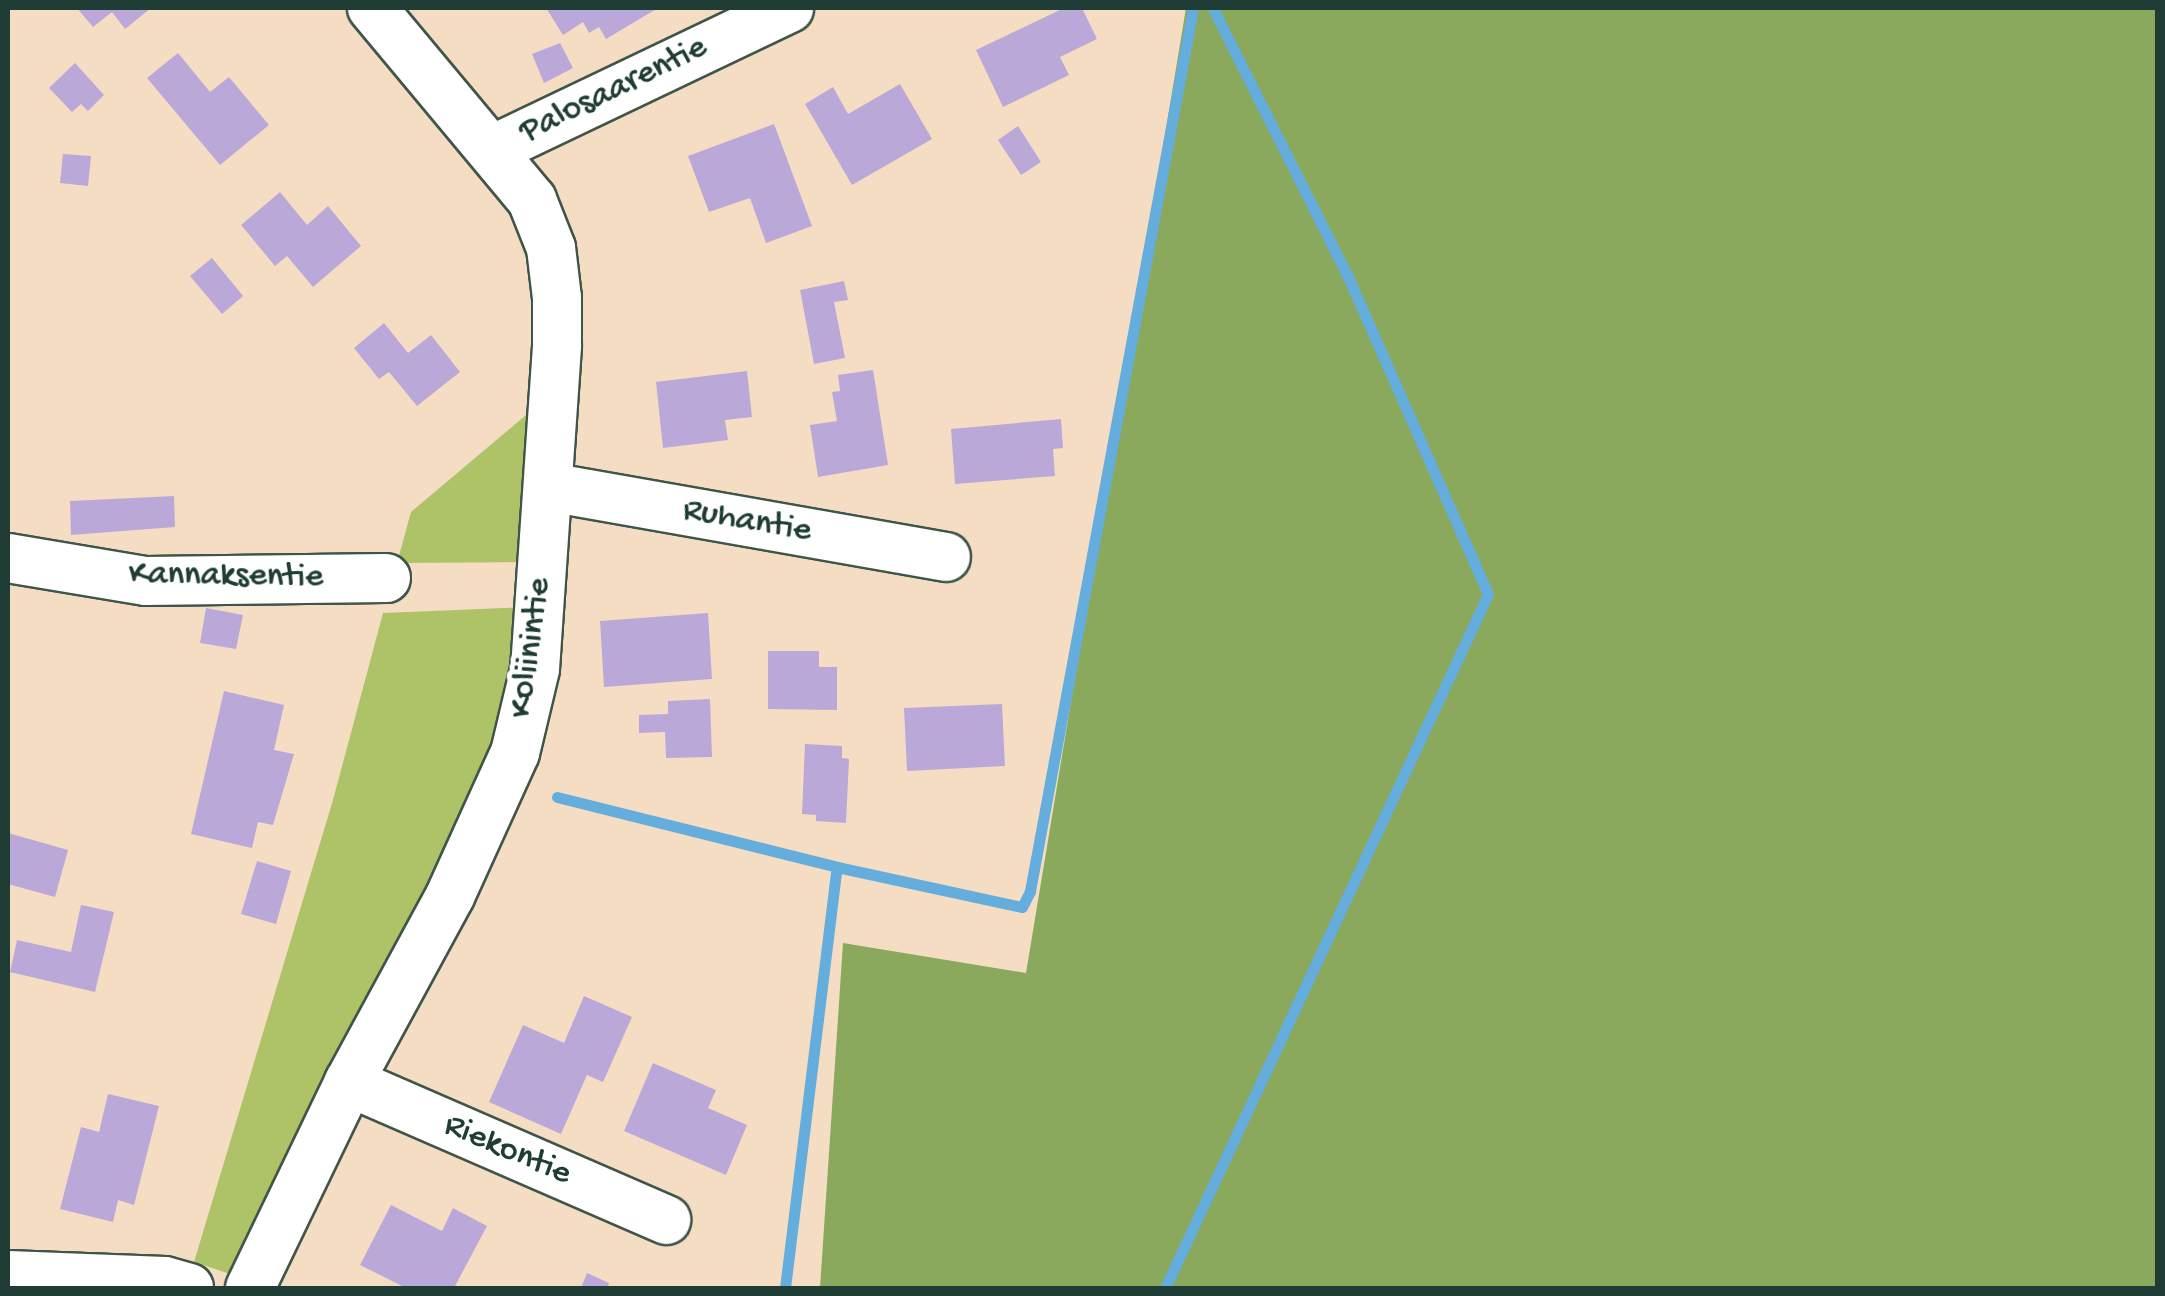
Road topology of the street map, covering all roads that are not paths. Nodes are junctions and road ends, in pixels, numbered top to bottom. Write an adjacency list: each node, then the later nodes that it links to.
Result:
1 (372, 8): 3 (street, Koliinintie)
2 (789, 8): 3 (street, Palosaarentie)
3 (494, 149): 4 (street, Koliinintie)
4 (549, 486): 5 (street, Ruhantie); 8 (street, Koliinintie)
5 (946, 557)
6 (8, 558): 7 (street, Kannaksentie)
7 (386, 578)
8 (349, 1082): 9 (street, Riekontie); 12 (street, Koliinintie)
9 (666, 1220)
10 (8, 1274): 11 (street)
11 (189, 1288)
12 (250, 1288)

